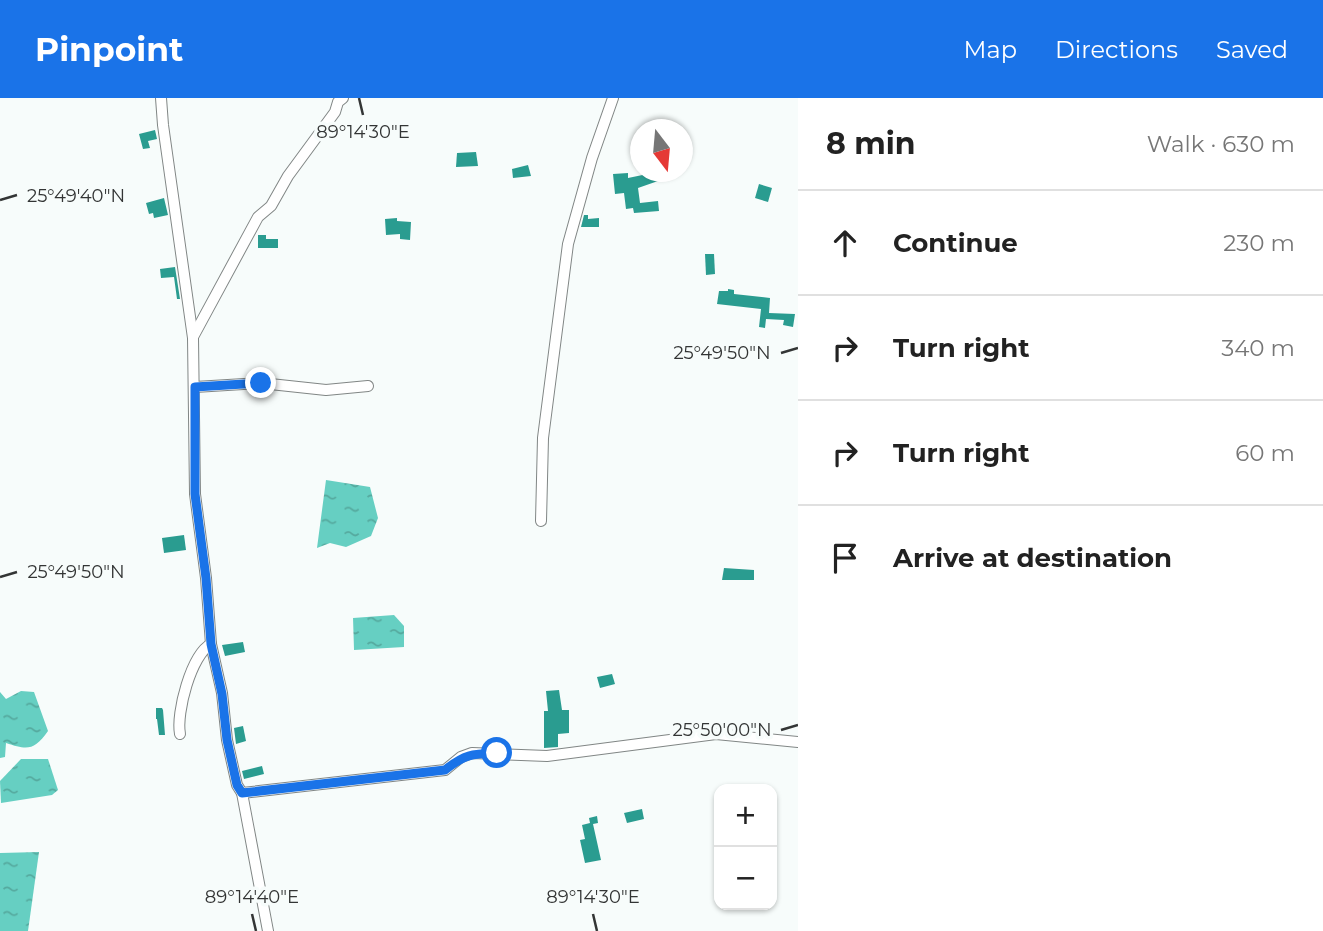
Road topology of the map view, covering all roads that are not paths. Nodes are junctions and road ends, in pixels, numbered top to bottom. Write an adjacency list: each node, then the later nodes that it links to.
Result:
1 (161, 98): 4 (street)
2 (343, 98): 4 (street)
3 (613, 98): 7 (street)
4 (193, 338): 6 (street)
5 (368, 386): 6 (street)
6 (195, 387): 8 (street)
7 (541, 521)
8 (211, 644): 9 (street); 11 (street)
9 (180, 734)
10 (798, 742): 11 (street)
11 (242, 793): 12 (street)
12 (268, 931)

